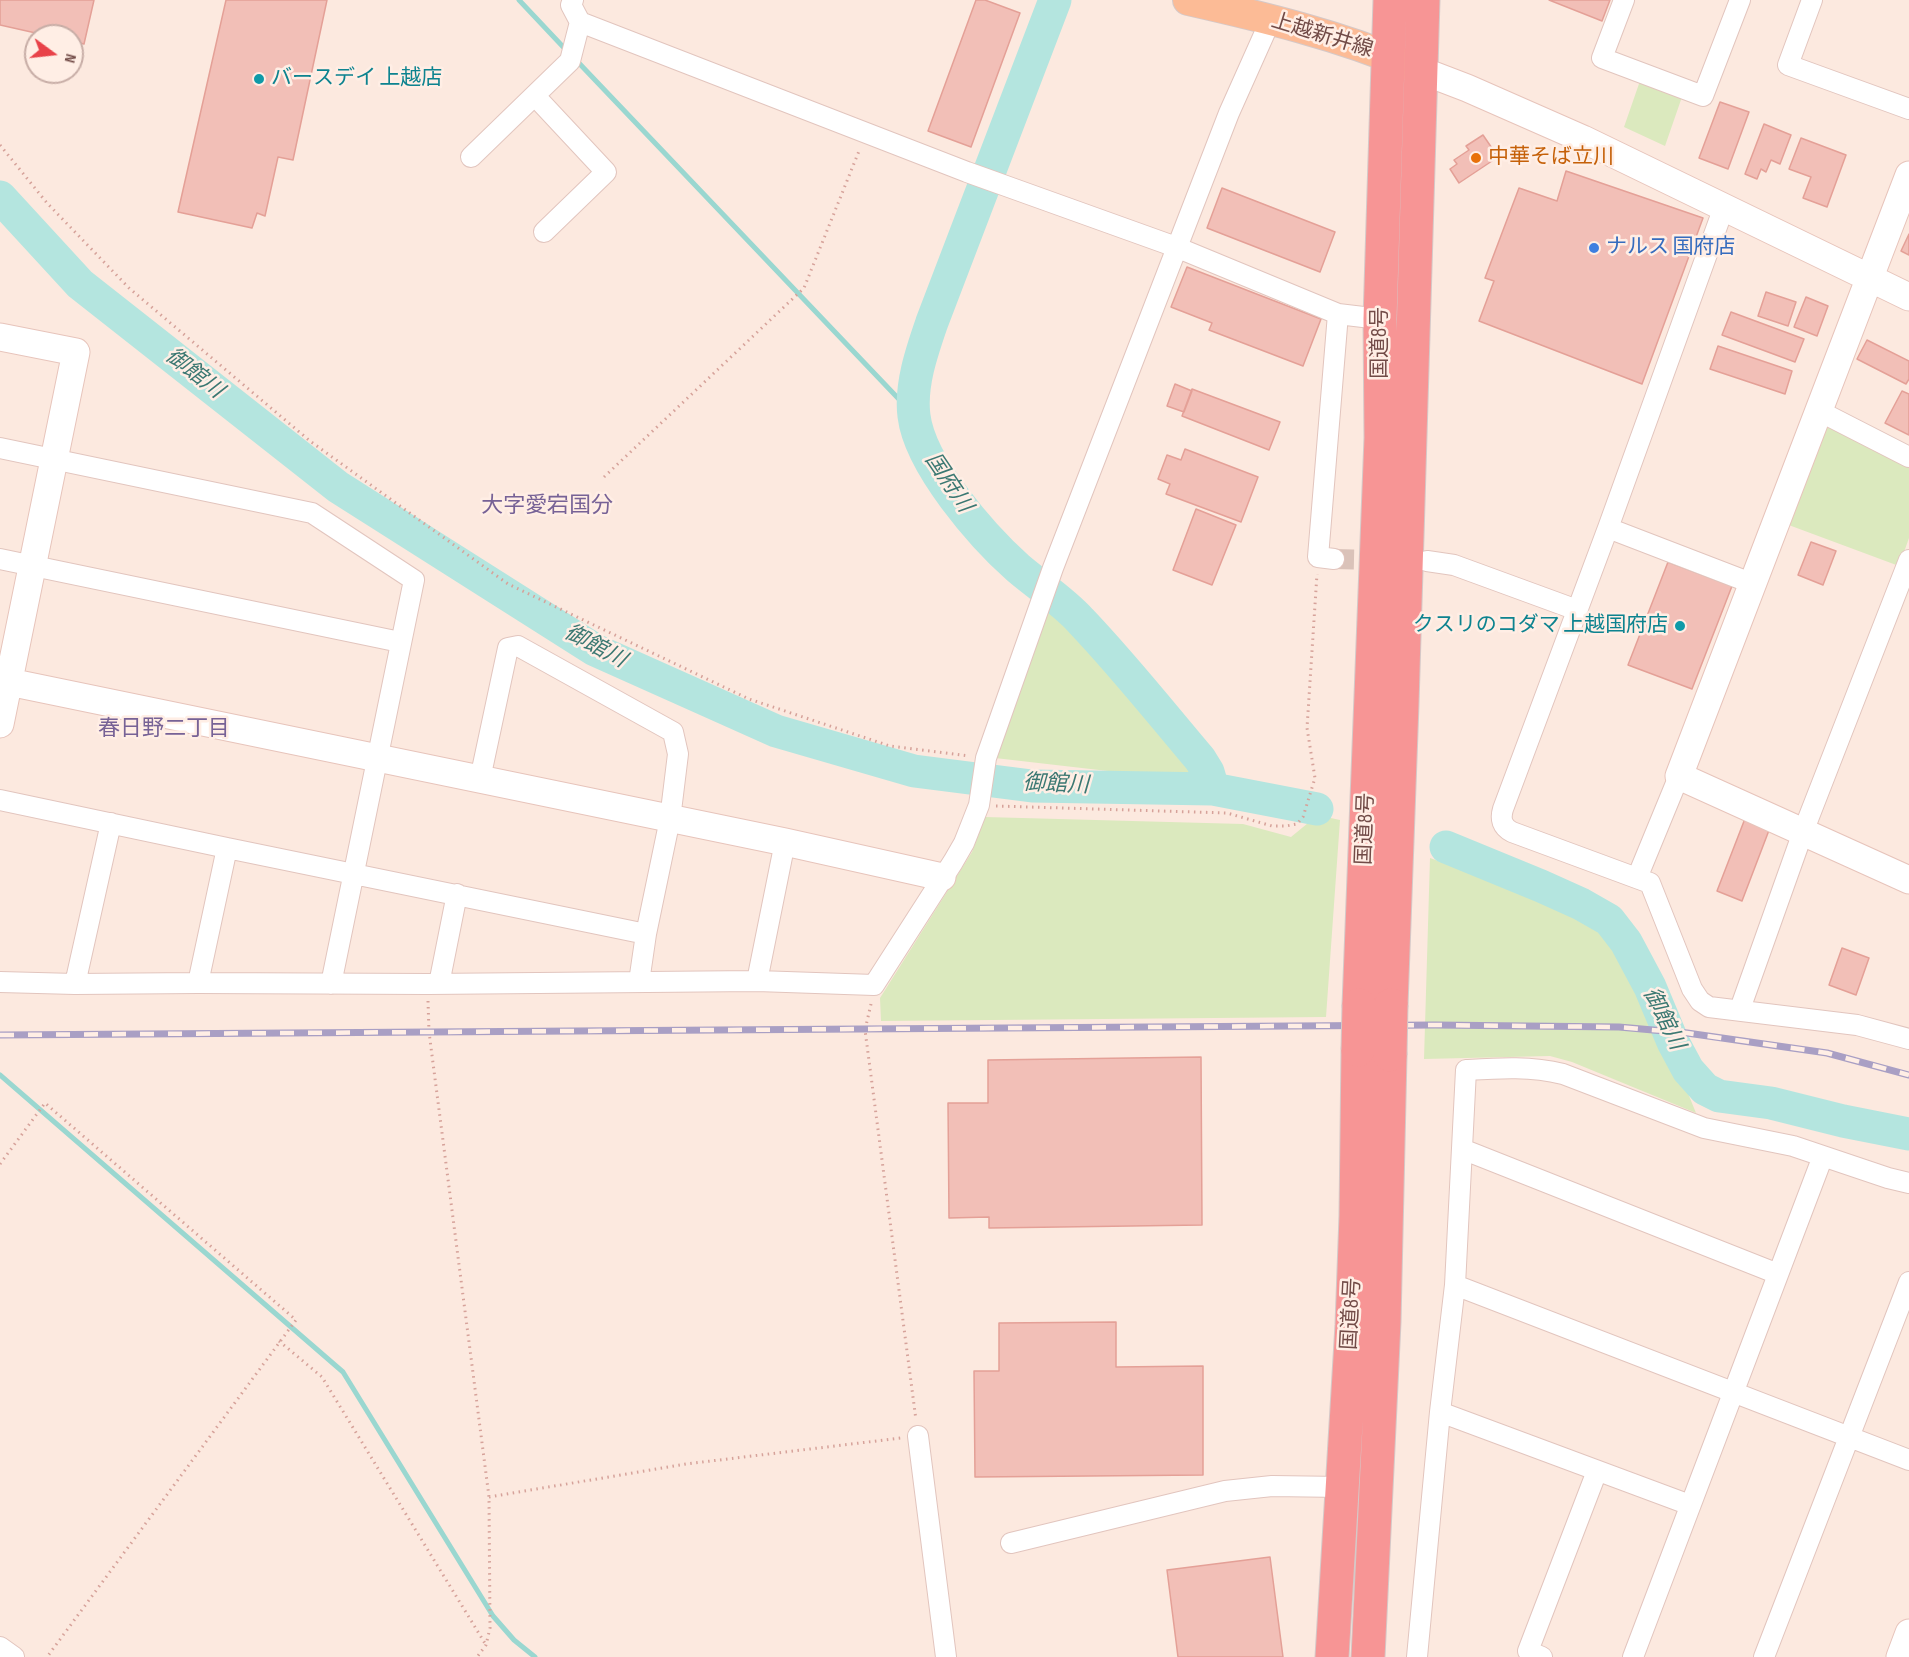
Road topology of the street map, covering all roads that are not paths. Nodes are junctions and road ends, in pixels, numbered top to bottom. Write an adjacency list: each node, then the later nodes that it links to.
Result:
1 (573, 0): 9 (street)
2 (1188, 0): 8 (main road, 上越新井線)
3 (1390, 0): 10 (highway, 国道8号)
4 (1423, 0): 11 (highway, 国道8号)
5 (1624, 0): 6 (street)
6 (1740, 0)
7 (1812, 0): 13 (street)
8 (1270, 19): 10 (main road, 上越新井線); 18 (street)
9 (580, 22): 12 (street); 18 (street)
10 (1387, 56): 11 (main road, 上越新井線); 22 (highway, 国道8号)
11 (1420, 70): 16 (street); 61 (highway, 国道8号)
12 (535, 96): 14 (street); 17 (street)
13 (1909, 109)
14 (471, 157)
15 (1909, 175): 19 (street)
16 (1724, 207): 19 (street); 28 (street)
17 (544, 232)
18 (1176, 248): 21 (street); 49 (street)
19 (1869, 277): 20 (street); 24 (street)
20 (1909, 297)
21 (1338, 314): 22 (street); 29 (street)
22 (1380, 319): 61 (highway, 国道8号)
23 (0, 337): 27 (street)
24 (1819, 411): 26 (street); 34 (street)
25 (0, 447): 27 (street)
26 (1909, 457)
27 (54, 459): 33 (street); 36 (street)
28 (1608, 528): 34 (street); 35 (street)
29 (1326, 558)
30 (0, 559): 33 (street)
31 (1909, 560): 45 (street)
32 (1427, 561): 35 (street)
33 (32, 566): 36 (street); 37 (street)
34 (1751, 583): 40 (street)
35 (1577, 610): 50 (street)
36 (400, 642): 39 (street)
37 (7, 675): 38 (street); 39 (street)
38 (0, 724)
39 (377, 756): 41 (street); 48 (street)
40 (1679, 776): 45 (street); 50 (street)
41 (480, 779): 43 (street); 43 (street)
42 (0, 800): 44 (street)
43 (670, 819): 46 (street); 53 (street)
44 (111, 823): 47 (street); 58 (street)
45 (1803, 832): 51 (street); 62 (street)
46 (785, 842): 49 (street); 54 (street)
47 (227, 848): 48 (street); 57 (street)
48 (352, 872): 52 (street); 59 (street)
49 (942, 877): 54 (street)
50 (1637, 878): 62 (street)
51 (1909, 880)
52 (457, 894): 53 (street); 60 (street)
53 (646, 934): 56 (street)
54 (757, 981): 56 (street)
55 (0, 982): 58 (street)
56 (639, 982): 60 (street)
57 (198, 983): 58 (street); 59 (street)
58 (75, 984)
59 (331, 984): 60 (street)
60 (433, 984)
61 (1375, 1005): 76 (highway, 国道8号, bridge); 84 (highway, 国道8号, bridge)
62 (1740, 1009): 63 (street)
63 (1909, 1039)
64 (1462, 1149): 65 (street); 67 (street); 69 (street)
65 (1823, 1156): 66 (street); 67 (street)
66 (1909, 1183)
67 (1778, 1274): 70 (street)
68 (1909, 1282): 73 (street)
69 (1455, 1285): 70 (street); 71 (street)
70 (1732, 1393): 73 (street); 77 (street)
71 (1440, 1412): 75 (street); 85 (street)
72 (918, 1436): 82 (street)
73 (1850, 1437): 74 (street); 88 (street)
74 (1909, 1460)
75 (1597, 1471): 77 (street); 86 (street)
76 (1342, 1487): 78 (street); 83 (highway, 国道8号)
77 (1690, 1505): 87 (street)
78 (1011, 1543)
79 (1909, 1633): 89 (street)
80 (0, 1647): 81 (street)
81 (14, 1657)
82 (946, 1657)
83 (1332, 1657)
84 (1368, 1657)
85 (1417, 1657)
86 (1542, 1657)
87 (1633, 1657)
88 (1764, 1657)
89 (1900, 1657)

